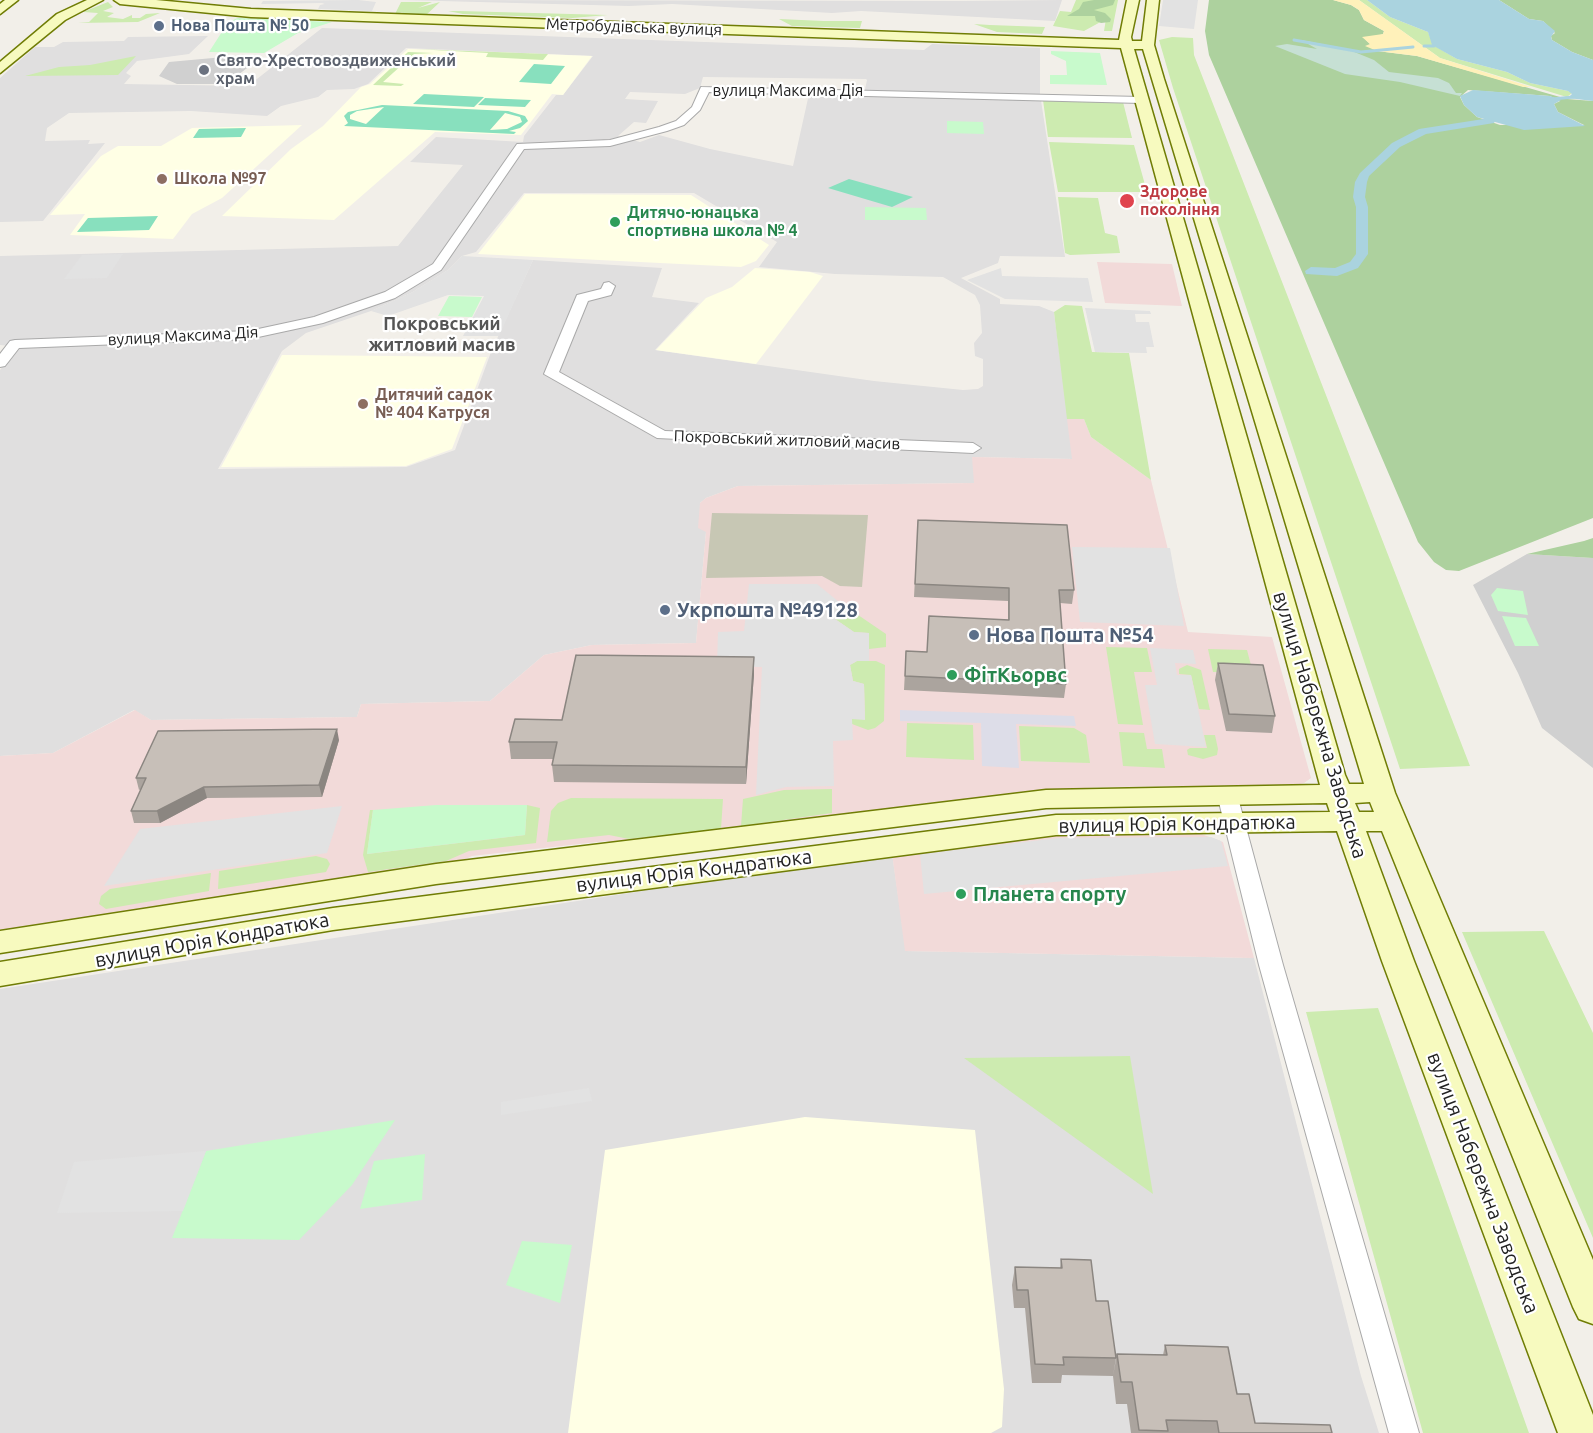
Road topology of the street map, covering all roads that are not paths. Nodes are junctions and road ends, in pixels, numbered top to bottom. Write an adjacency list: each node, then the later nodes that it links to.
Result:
1 (12, 0): 6 (main road)
2 (97, 0): 9 (main road)
3 (120, 0): 7 (main road, Метробудівська вулиця)
4 (1133, 0): 7 (main road, вулиця Набережна Заводська)
5 (1153, 0): 8 (main road, вулиця Набережна Заводська)
6 (0, 10)
7 (1126, 44): 8 (main road, Метробудівська вулиця); 10 (main road, вулиця Набережна Заводська)
8 (1148, 45): 13 (main road, вулиця Набережна Заводська)
9 (0, 69)
10 (1141, 100): 12 (main road, вулиця Набережна Заводська); 14 (street, вулиця Максима Дія)
11 (609, 286): 15 (street, Покровський житловий масив)
12 (1203, 324): 13 (main road); 18 (main road, вулиця Набережна Заводська)
13 (1234, 325): 17 (main road, вулиця Набережна Заводська)
14 (0, 363)
15 (973, 448)
16 (1227, 794): 18 (main road, вулиця Юрія Кондратюка); 19 (street); 20 (main road, вулиця Юрія Кондратюка)
17 (1386, 807): 18 (main road, вулиця Юрія Кондратюка); 24 (main road, вулиця Набережна Заводська)
18 (1342, 808): 19 (main road, вулиця Юрія Кондратюка); 26 (main road, вулиця Набережна Заводська)
19 (1235, 824): 20 (main road, вулиця Юрія Кондратюка); 25 (street)
20 (690, 859): 21 (main road, вулиця Юрія Кондратюка)
21 (225, 922): 22 (main road, вулиця Юрія Кондратюка); 23 (main road, вулиця Юрія Кондратюка)
22 (0, 942)
23 (0, 974)
24 (1593, 1307)
25 (1404, 1433)
26 (1579, 1433)

